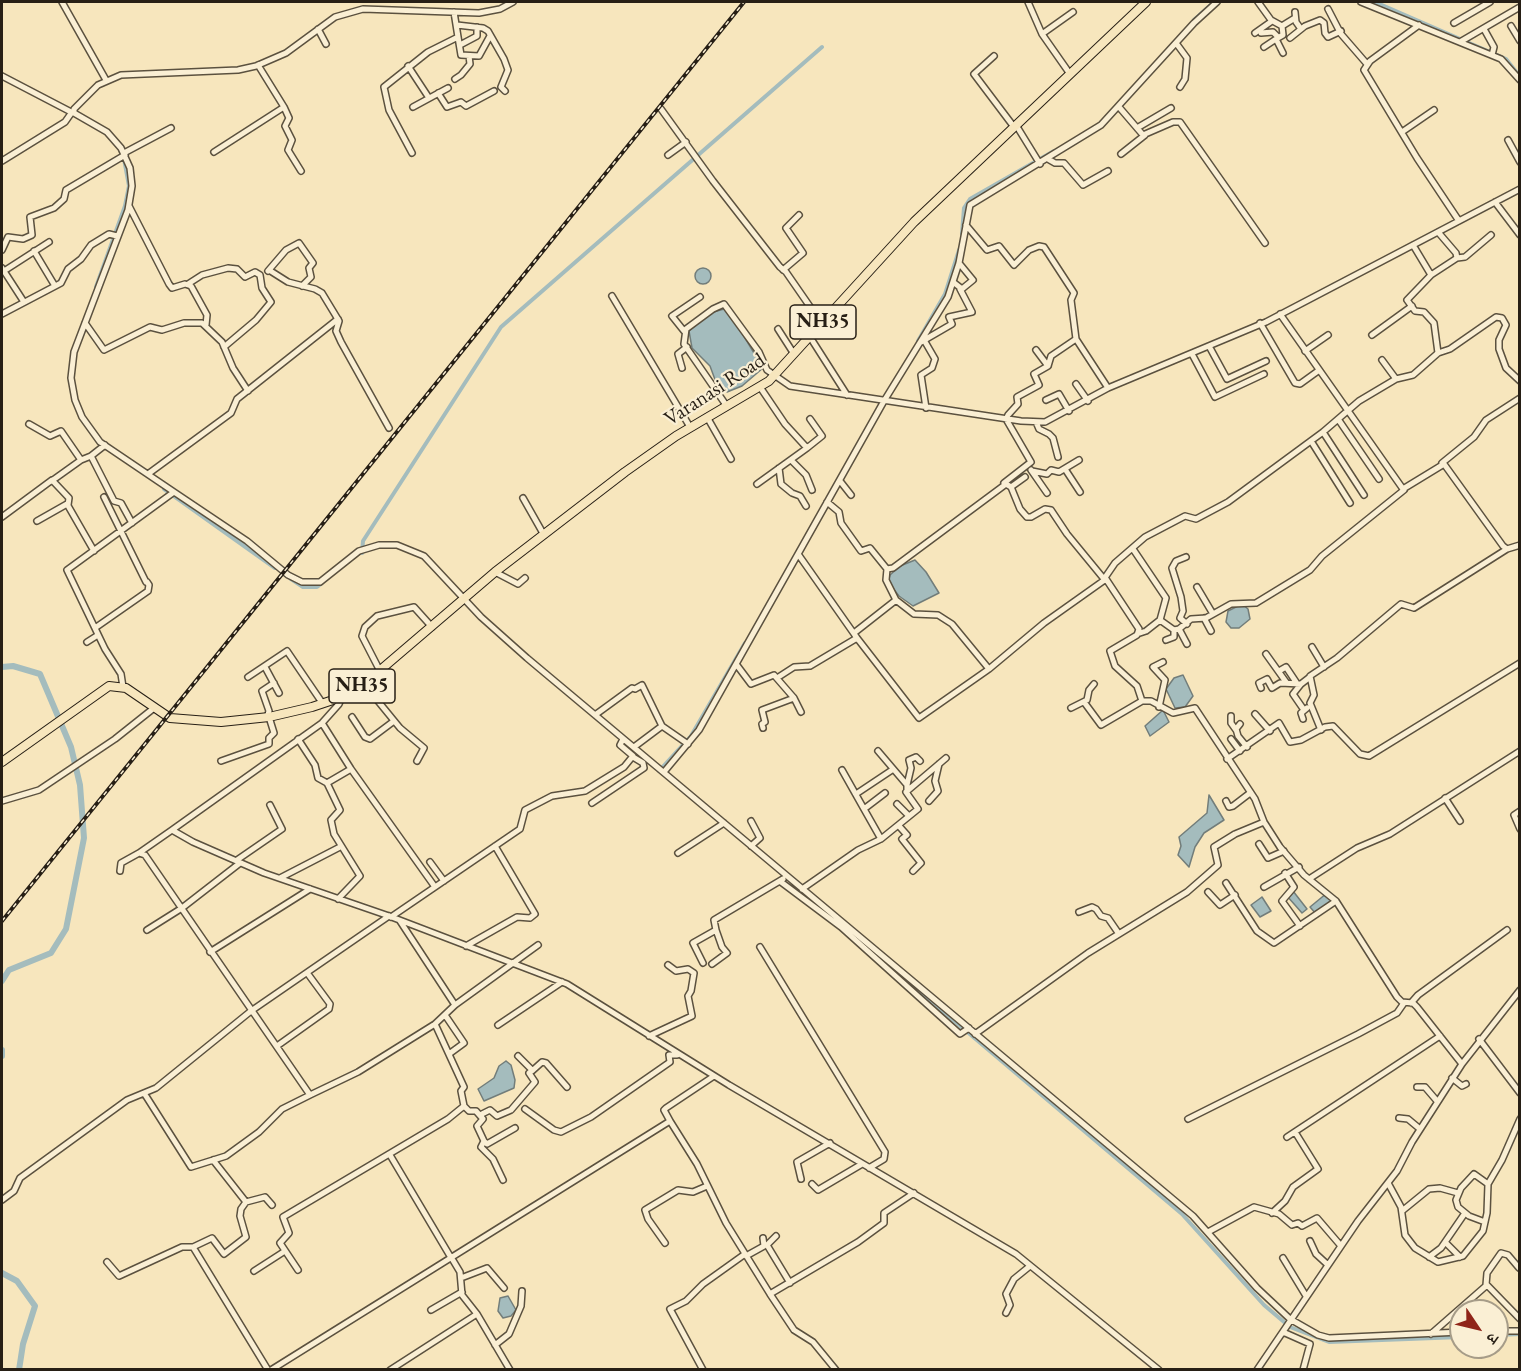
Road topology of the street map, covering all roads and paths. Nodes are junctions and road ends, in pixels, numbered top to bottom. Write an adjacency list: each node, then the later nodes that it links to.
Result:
1 (62, 2): 45 (street)
2 (513, 2): 11 (street)
3 (1028, 2): 24 (street)
4 (1146, 2): 42 (highway, Varanasi Road / NH35)
5 (1217, 2): 32 (street)
6 (1258, 2): 13 (street)
7 (1361, 2): 17 (street)
8 (1490, 2): 14 (street)
9 (1520, 7): 22 (street)
10 (1328, 9): 23 (street)
11 (454, 12): 15 (street); 20 (street)
12 (1073, 12): 24 (street)
13 (1272, 21): 16 (street); 27 (street)
14 (1454, 23)
15 (457, 25): 18 (street); 26 (street)
16 (1282, 26): 21 (street); 27 (street)
17 (1419, 26): 29 (street); 39 (street)
18 (477, 27): 25 (street); 33 (street)
19 (1511, 27): 30 (street)
20 (318, 29): 31 (street); 41 (street)
21 (1301, 29): 23 (street); 28 (street)
22 (1484, 29): 29 (street); 36 (street)
23 (1341, 31): 39 (street)
24 (1042, 34): 42 (street)
25 (490, 36): 37 (street); 49 (street)
26 (458, 37): 33 (street); 40 (street)
27 (1277, 38): 34 (street); 35 (street)
28 (1290, 38)
29 (1463, 41): 36 (street)
30 (1520, 41)
31 (326, 44)
32 (1176, 44): 47 (street); 55 (street)
33 (460, 45): 37 (street)
34 (1264, 47)
35 (1283, 53)
36 (1492, 53): 46 (street)
37 (469, 56): 44 (street)
38 (994, 56): 60 (street)
39 (1367, 64): 63 (street)
40 (408, 66): 52 (street); 68 (street)
41 (258, 67): 45 (street); 53 (street)
42 (1070, 74): 60 (highway, Varanasi Road / NH35)
43 (2, 76): 59 (street)
44 (455, 79)
45 (106, 80): 59 (street)
46 (1520, 80)
47 (1180, 87)
48 (448, 88): 51 (street)
49 (505, 91)
50 (494, 92): 51 (street)
51 (438, 93): 52 (street)
52 (429, 98): 54 (street)
53 (284, 107): 67 (street); 76 (street)
54 (412, 107)
55 (1119, 107): 62 (street); 72 (street)
56 (1171, 108): 62 (street)
57 (661, 109): 66 (street)
58 (1434, 110): 63 (street)
59 (73, 114): 70 (street); 73 (street)
60 (1015, 126): 74 (street); 114 (highway, Varanasi Road / NH35)
61 (171, 128): 70 (street)
62 (1137, 128): 64 (street)
63 (1402, 132): 82 (street)
64 (1145, 135): 69 (street); 89 (street)
65 (1508, 140): 75 (street)
66 (686, 142): 71 (street); 97 (street)
67 (214, 152)
68 (412, 153)
69 (1121, 154)
70 (123, 155): 80 (street); 91 (street)
71 (668, 155)
72 (1048, 159): 74 (street); 77 (street)
73 (2, 161)
74 (1038, 161): 83 (street)
75 (1520, 162)
76 (302, 171)
77 (1108, 171)
78 (1520, 189): 79 (street)
79 (1495, 202): 82 (street); 87 (street)
80 (129, 206): 85 (street); 101 (street)
81 (799, 215): 97 (street)
82 (1459, 221): 84 (street)
83 (966, 224): 94 (street); 121 (street)
84 (1438, 232): 90 (street); 93 (street)
85 (114, 235): 102 (street); 112 (street)
86 (1491, 235): 93 (street)
87 (1520, 235)
88 (49, 242): 92 (street)
89 (1265, 243)
90 (1413, 245): 98 (street); 110 (street)
91 (2, 250)
92 (34, 251): 95 (street); 102 (street)
93 (1457, 258): 98 (street)
94 (959, 263): 100 (street); 104 (street)
95 (3, 270): 107 (street)
96 (269, 270): 99 (street); 103 (street); 103 (street)
97 (783, 270): 114 (street)
98 (1431, 275): 108 (street)
99 (261, 277): 101 (street); 123 (street)
100 (953, 282): 104 (street); 122 (street)
101 (188, 284): 115 (street)
102 (55, 286): 107 (street)
103 (302, 286): 111 (street)
104 (960, 289): 122 (street)
105 (612, 296): 159 (street)
106 (700, 297): 117 (street)
107 (24, 302): 109 (street)
108 (1412, 306): 119 (street); 128 (street)
109 (2, 314)
110 (1280, 314): 113 (street); 127 (street)
111 (338, 319): 143 (street); 160 (street)
112 (85, 323): 115 (street); 163 (street)
113 (1260, 323): 124 (street); 135 (street)
114 (822, 324): 120 (highway, Varanasi Road / NH35)
115 (206, 325): 123 (street)
116 (778, 329): 129 (street)
117 (684, 332): 125 (street); 137 (street)
118 (1328, 335): 127 (street)
119 (1372, 335)
120 (810, 337): 129 (highway, Varanasi Road / NH35); 144 (street)
121 (1077, 339): 133 (street); 142 (street)
122 (922, 341): 147 (street); 150 (street)
123 (224, 346): 143 (street)
124 (1209, 346): 130 (street); 132 (street)
125 (687, 347): 134 (street); 149 (street)
126 (1036, 350): 133 (street)
127 (1305, 351): 135 (street)
128 (1438, 353): 138 (street); 139 (street)
129 (794, 354): 137 (highway, Varanasi Road / NH35)
130 (1192, 354): 136 (street); 142 (street)
131 (1382, 360): 138 (street)
132 (1266, 361)
133 (1048, 366): 155 (street)
134 (682, 369)
135 (1318, 371): 151 (street)
136 (1264, 374)
137 (776, 375): 141 (highway, Varanasi Road / NH35); 144 (street)
138 (1396, 379): 151 (street)
139 (1520, 381)
140 (1076, 384): 148 (street)
141 (760, 387): 149 (highway, Varanasi Road / NH35); 164 (street)
142 (1108, 388): 148 (street)
143 (248, 391): 175 (street)
144 (847, 395): 147 (street)
145 (1520, 398): 171 (street)
146 (1046, 400): 152 (street)
147 (882, 401): 150 (street); 179 (street)
148 (1088, 401): 152 (street)
149 (726, 405): 153 (highway, Varanasi Road / NH35)
150 (926, 408): 155 (street)
151 (1349, 409): 156 (street); 184 (street)
152 (1069, 411): 157 (street)
153 (707, 417): 159 (highway, Varanasi Road / NH35); 167 (street)
154 (810, 418): 164 (street)
155 (1006, 419): 157 (street); 173 (street)
156 (1338, 419): 161 (street); 177 (street)
157 (1036, 422): 166 (street)
158 (29, 424): 169 (street)
159 (690, 427): 200 (highway, Varanasi Road / NH35)
160 (389, 428)
161 (1323, 432): 162 (street); 189 (street)
162 (1311, 441): 193 (street); 202 (street)
163 (104, 446): 165 (street); 175 (street)
164 (807, 448): 170 (street)
165 (91, 456): 169 (street); 198 (street)
166 (1058, 457)
167 (731, 459)
168 (1079, 459): 174 (street)
169 (81, 460): 178 (street)
170 (790, 460): 172 (street); 183 (street)
171 (1442, 463): 184 (street); 203 (street)
172 (779, 468): 180 (street); 195 (street)
173 (1030, 468): 174 (street); 181 (street); 186 (street)
174 (1065, 468): 185 (street)
175 (148, 474): 187 (street)
176 (1024, 477): 182 (street)
177 (1379, 479)
178 (53, 480): 194 (street); 196 (street)
179 (840, 481): 188 (street); 192 (street)
180 (757, 484)
181 (1002, 484): 182 (street); 207 (street)
182 (1011, 487): 210 (street)
183 (812, 490)
184 (1404, 490): 214 (street)
185 (1080, 492)
186 (1047, 493)
187 (172, 494): 198 (street); 212 (street)
188 (850, 495)
189 (1364, 495)
190 (104, 497): 199 (street)
191 (523, 498): 200 (street)
192 (827, 502): 205 (street); 207 (street)
193 (1350, 503)
194 (68, 505): 197 (street); 204 (street)
195 (806, 506)
196 (2, 517)
197 (37, 521)
198 (132, 523): 199 (street)
199 (120, 532): 204 (street); 219 (street)
200 (544, 535): 208 (highway, Varanasi Road / NH35)
201 (1519, 544): 203 (street)
202 (1132, 549): 210 (street); 216 (street)
203 (1508, 549): 234 (street)
204 (94, 551): 219 (street)
205 (798, 554): 224 (street); 232 (street)
206 (1186, 556): 217 (street)
207 (886, 569): 213 (street)
208 (495, 572): 209 (street); 212 (highway, Varanasi Road / NH35)
209 (525, 578)
210 (1104, 579): 222 (street); 235 (street)
211 (1197, 587): 214 (street)
212 (462, 600): 218 (highway, Varanasi Road / NH35); 261 (street)
213 (896, 600): 224 (street); 235 (street)
214 (1213, 614): 215 (street)
215 (1204, 618): 217 (street); 221 (street)
216 (1160, 620): 220 (street); 222 (street)
217 (1187, 624): 220 (street)
218 (432, 627): 236 (highway, Varanasi Road / NH35); 236 (street)
219 (95, 628): 223 (street)
220 (1176, 630): 225 (street); 227 (street)
221 (1211, 631)
222 (1140, 633): 251 (street)
223 (98, 635): 226 (street); 246 (street)
224 (855, 635): 235 (street); 240 (street)
225 (1166, 640)
226 (87, 642)
227 (1187, 644)
228 (1312, 647): 234 (street)
229 (1266, 654): 237 (street)
230 (1163, 662): 255 (street)
231 (1520, 663): 270 (street)
232 (736, 664): 240 (street); 275 (street)
233 (266, 667): 239 (street); 242 (street); 253 (street)
234 (1324, 668): 238 (street)
235 (989, 669)
236 (380, 671): 244 (highway, Varanasi Road / NH35)
237 (1279, 672): 241 (street); 243 (street)
238 (1310, 677): 243 (street); 254 (street)
239 (248, 678)
240 (777, 678): 250 (street)
241 (1286, 682): 243 (street); 247 (street)
242 (274, 683): 248 (street); 263 (street)
243 (1298, 683): 258 (street)
244 (364, 684): 249 (highway, Varanasi Road / NH35); 266 (street)
245 (1094, 684): 252 (street)
246 (123, 687): 256 (highway, NH35); 287 (highway)
247 (1261, 688)
248 (279, 693)
249 (342, 697): 253 (highway, Varanasi Road / NH35); 267 (street)
250 (794, 698): 259 (street); 269 (street)
251 (1142, 701): 252 (street); 255 (street)
252 (1084, 702): 257 (street)
253 (323, 704): 263 (highway, Varanasi Road / NH35)
254 (1310, 705): 258 (street); 270 (street)
255 (1159, 706): 283 (street)
256 (154, 708): 263 (highway, Varanasi Road / NH35); 299 (street)
257 (1071, 708)
258 (1304, 710): 265 (street)
259 (801, 712)
260 (1255, 714): 271 (street)
261 (595, 715): 268 (street); 274 (street)
262 (1231, 716): 277 (street)
263 (268, 717): 284 (street)
264 (352, 717): 266 (street)
265 (1303, 719)
266 (394, 721): 285 (street)
267 (322, 723): 272 (street); 289 (street)
268 (662, 726): 275 (street); 276 (street)
269 (763, 728)
270 (1321, 730): 271 (street)
271 (1270, 731): 277 (street)
272 (298, 739): 293 (street); 314 (street)
273 (1231, 739): 279 (street)
274 (622, 741): 276 (street); 281 (street)
275 (686, 742): 290 (street)
276 (634, 747): 290 (street)
277 (1247, 747): 279 (street)
278 (878, 751): 292 (street)
279 (1240, 751): 283 (street)
280 (1520, 752): 298 (street)
281 (633, 757): 302 (street); 317 (street)
282 (946, 758): 288 (street)
283 (1227, 759): 296 (street)
284 (221, 761)
285 (417, 761)
286 (920, 761): 294 (street)
287 (2, 762)
288 (939, 764): 294 (street); 300 (street)
289 (351, 769): 293 (street); 335 (street)
290 (661, 770): 311 (street)
291 (842, 770): 297 (street)
292 (892, 770): 294 (street); 297 (street)
293 (327, 783): 319 (street)
294 (907, 788): 307 (street)
295 (885, 793): 305 (street)
296 (1250, 793): 301 (street); 310 (street)
297 (856, 794): 305 (street)
298 (1445, 798): 309 (street); 331 (street)
299 (2, 801)
300 (929, 801)
301 (1226, 801)
302 (592, 802)
303 (897, 804): 307 (street)
304 (270, 805): 323 (street)
305 (864, 809): 315 (street)
306 (1520, 811): 313 (street)
307 (909, 816): 312 (street)
308 (751, 821): 318 (street)
309 (1460, 821)
310 (1264, 822): 320 (street); 350 (street)
311 (723, 825): 318 (street); 322 (street)
312 (899, 826): 315 (street); 327 (street)
313 (1520, 829)
314 (171, 830): 321 (street); 323 (street)
315 (881, 839): 337 (street)
316 (1259, 844): 320 (street)
317 (495, 846): 332 (street); 352 (street)
318 (751, 846): 330 (street)
319 (340, 847): 329 (street); 340 (street)
320 (1284, 851): 325 (street)
321 (140, 853): 326 (street); 342 (street)
322 (678, 853)
323 (239, 862): 329 (street); 342 (street)
324 (430, 862): 332 (street)
325 (1299, 867): 328 (street); 331 (street)
326 (120, 871)
327 (913, 871)
328 (1285, 873): 334 (street); 346 (street)
329 (280, 878): 336 (street)
330 (784, 879): 337 (street); 348 (street); 368 (street)
331 (1309, 879): 341 (street)
332 (444, 881): 335 (street)
333 (1226, 883): 339 (street)
334 (1264, 886)
335 (435, 887): 344 (street)
336 (310, 889): 340 (street); 354 (street)
337 (802, 889): 368 (street)
338 (1208, 892): 339 (street)
339 (1234, 895): 346 (street)
340 (338, 899): 344 (street)
341 (1336, 901): 346 (street); 362 (street)
342 (182, 908): 347 (street); 354 (street)
343 (1079, 912): 350 (street)
344 (390, 917): 345 (street); 359 (street)
345 (400, 921): 352 (street); 363 (street)
346 (1300, 926)
347 (147, 930)
348 (716, 930): 356 (street); 357 (street)
349 (1507, 930): 362 (street)
350 (1119, 934): 369 (street)
351 (538, 945): 355 (street)
352 (466, 946): 355 (street)
353 (760, 947): 404 (street)
354 (210, 952): 364 (street)
355 (512, 962): 360 (street); 363 (street)
356 (703, 963)
357 (712, 964)
358 (668, 965): 370 (street)
359 (309, 974): 364 (street); 373 (street)
360 (562, 982): 367 (street); 370 (street)
361 (1520, 990): 372 (street)
362 (1407, 1003): 371 (street); 392 (street)
363 (455, 1005): 365 (street)
364 (251, 1011): 373 (street); 384 (street)
365 (445, 1016): 366 (street); 374 (street)
366 (435, 1024): 374 (street); 386 (street)
367 (498, 1025)
368 (966, 1031): 369 (street)
369 (975, 1034): 420 (street)
370 (650, 1036): 375 (street)
371 (1440, 1036): 377 (street); 397 (street)
372 (1479, 1040): 377 (street); 385 (street)
373 (277, 1046): 386 (street)
374 (449, 1053): 388 (street)
375 (679, 1055): 379 (street); 389 (street)
376 (518, 1056): 378 (street)
377 (1462, 1064): 380 (street)
378 (529, 1073): 382 (street); 390 (street)
379 (714, 1076): 394 (street); 400 (street)
380 (1452, 1078): 381 (street); 387 (street)
381 (1466, 1084)
382 (567, 1087)
383 (1417, 1088): 387 (street)
384 (144, 1093): 402 (street); 413 (street)
385 (1520, 1093)
386 (310, 1095): 402 (street)
387 (1437, 1101): 396 (street)
388 (464, 1106): 390 (street); 401 (street)
389 (525, 1108)
390 (480, 1115): 399 (street)
391 (1399, 1118): 396 (street)
392 (1188, 1119)
393 (1520, 1119): 409 (street)
394 (670, 1121): 410 (street); 430 (street)
395 (515, 1128): 399 (street)
396 (1420, 1129): 407 (street)
397 (1294, 1132): 398 (street); 417 (street)
398 (1287, 1137)
399 (484, 1141): 406 (street)
400 (830, 1143): 403 (street); 405 (street)
401 (390, 1155): 428 (street); 430 (street)
402 (213, 1160): 414 (street)
403 (862, 1164): 404 (street); 408 (street)
404 (869, 1168): 411 (street)
405 (801, 1179)
406 (503, 1180)
407 (1388, 1183): 416 (street); 426 (street)
408 (812, 1184)
409 (1488, 1184): 412 (street); 419 (street)
410 (707, 1186): 425 (street); 429 (street)
411 (914, 1193): 436 (street); 441 (street)
412 (1458, 1193): 416 (street); 418 (street)
413 (2, 1200)
414 (246, 1202): 415 (street); 427 (street)
415 (272, 1205)
416 (1402, 1211): 431 (street)
417 (1272, 1213): 420 (street); 426 (street)
418 (1465, 1213): 419 (street); 424 (street)
419 (1485, 1222): 432 (street)
420 (1208, 1232): 452 (street)
421 (776, 1236): 441 (street)
422 (763, 1238): 429 (street)
423 (1310, 1242): 435 (street)
424 (1445, 1242): 431 (street); 432 (street)
425 (665, 1243)
426 (1341, 1246): 435 (street)
427 (193, 1247): 434 (street); 457 (street)
428 (285, 1251): 438 (street); 439 (street)
429 (746, 1255): 446 (street); 460 (street)
430 (451, 1257): 440 (street); 457 (street)
431 (1429, 1257): 432 (street)
432 (1460, 1257)
433 (1283, 1258): 447 (street)
434 (107, 1262)
435 (1328, 1265): 447 (street)
436 (1030, 1266): 449 (street); 462 (street)
437 (1520, 1268): 442 (street)
438 (298, 1270)
439 (254, 1271)
440 (461, 1278): 443 (street); 445 (street)
441 (790, 1283): 446 (street)
442 (1486, 1285): 451 (street); 455 (street)
443 (504, 1288)
444 (522, 1291): 456 (street)
445 (462, 1293): 448 (street); 450 (street)
446 (770, 1294): 461 (street)
447 (1306, 1296): 452 (street)
448 (431, 1310)
449 (1006, 1313)
450 (477, 1314): 456 (street); 458 (street)
451 (1520, 1319): 453 (street)
452 (1287, 1325): 455 (street); 463 (street); 464 (street)
453 (1516, 1331)
454 (1449, 1333): 455 (street)
455 (1431, 1334)
456 (495, 1345): 459 (street)
457 (270, 1370)
458 (390, 1370)
459 (510, 1370)
460 (703, 1370)
461 (836, 1370)
462 (1159, 1370)
463 (1257, 1370)
464 (1303, 1370)

